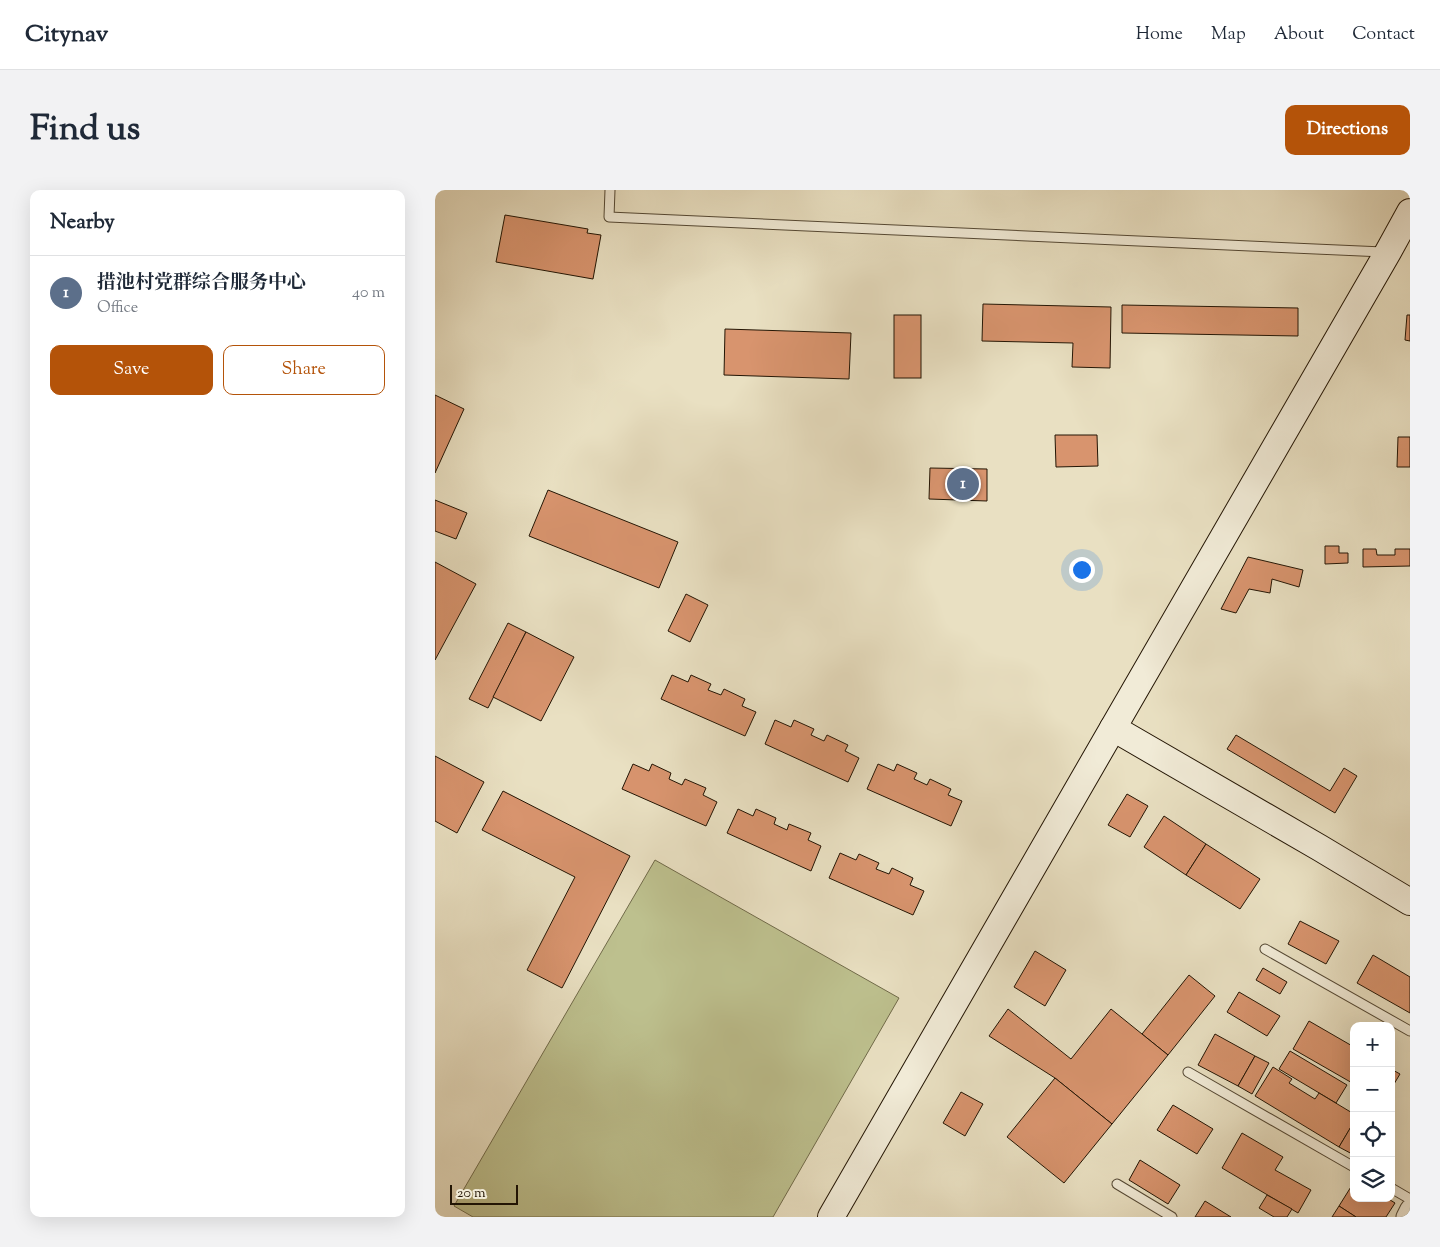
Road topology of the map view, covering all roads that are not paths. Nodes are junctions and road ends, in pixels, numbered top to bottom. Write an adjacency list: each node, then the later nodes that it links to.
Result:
1 (610, 190): 3 (lane)
2 (1410, 212): 3 (street)
3 (1388, 252): 4 (street)
4 (1113, 728): 5 (street); 14 (street)
5 (1410, 902)
6 (1265, 949): 7 (lane)
7 (1410, 1031)
8 (1188, 1072): 9 (lane)
9 (1350, 1164)
10 (1117, 1184): 15 (lane)
11 (1395, 1190): 12 (lane)
12 (1410, 1199)
13 (1410, 1209): 16 (street)
14 (831, 1217)
15 (1172, 1217)
16 (1406, 1217)

